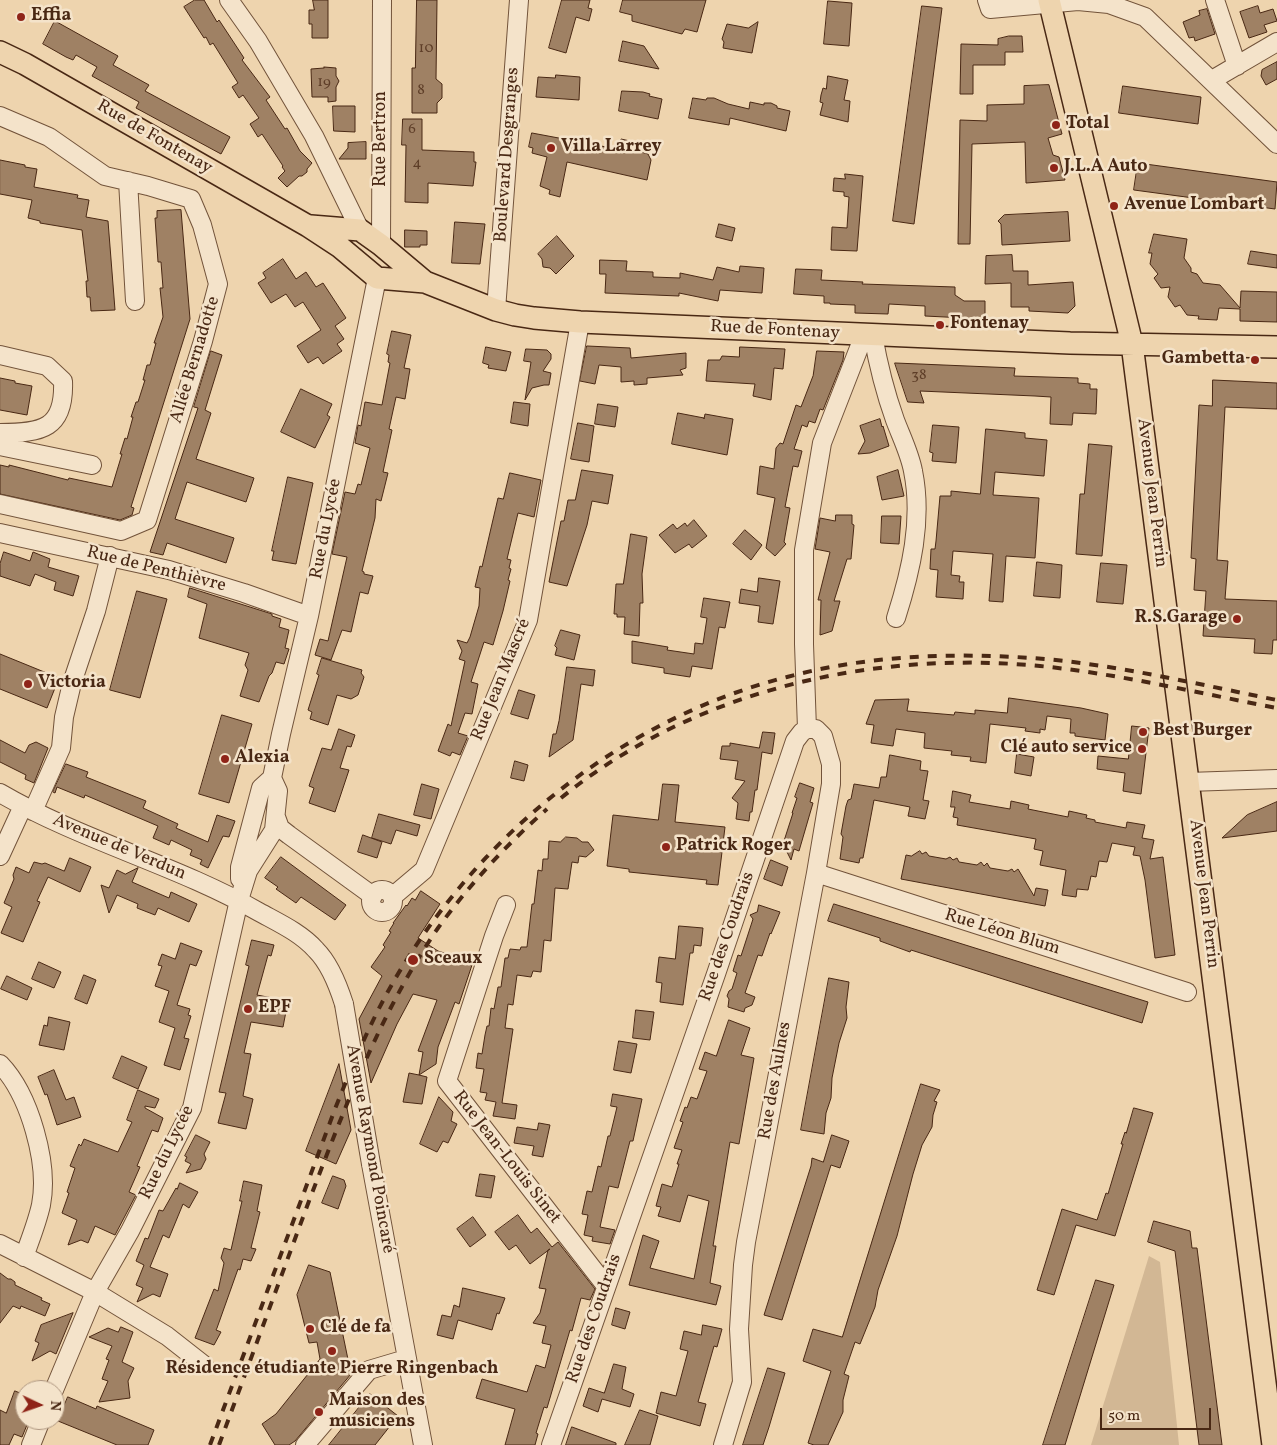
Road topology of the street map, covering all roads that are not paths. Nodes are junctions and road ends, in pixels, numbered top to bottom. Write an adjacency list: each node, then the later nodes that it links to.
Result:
1 (229, 0): 15 (street)
2 (382, 0): 16 (street, Rue Bertron)
3 (519, 0): 21 (street, Boulevard Desgranges)
4 (987, 0): 6 (street)
5 (1215, 0): 9 (street)
6 (1050, 2): 10 (street); 24 (main road, Avenue Jean Perrin)
7 (1277, 42): 9 (street)
8 (0, 52): 14 (main road, Rue de Fontenay)
9 (1237, 66): 10 (street)
10 (1212, 80): 12 (street)
11 (0, 116): 13 (street, Allée Bernadotte)
12 (1277, 144)
13 (128, 181): 20 (street); 30 (street, Allée Bernadotte)
14 (308, 226): 15 (main road, Rue de Fontenay); 17 (main road, Rue de Fontenay)
15 (360, 230): 16 (main road, Rue de Fontenay); 17 (main road)
16 (381, 245): 18 (main road, Rue Bertron); 19 (main road, Rue de Fontenay)
17 (358, 261): 18 (main road, Rue de Fontenay)
18 (377, 278): 19 (main road, Rue de Fontenay); 33 (street, Rue du Lycée)
19 (424, 282): 21 (main road, Rue de Fontenay)
20 (135, 301)
21 (496, 310): 22 (main road, Rue de Fontenay)
22 (580, 322): 23 (main road, Rue de Fontenay); 41 (street, Rue Jean Mascré)
23 (868, 335): 24 (main road, Rue de Fontenay); 34 (street); 35 (street)
24 (1132, 344): 25 (main road); 38 (main road, Avenue Jean Perrin)
25 (1277, 347)
26 (0, 354): 27 (street)
27 (0, 433)
28 (0, 446): 29 (street)
29 (92, 465)
30 (0, 504)
31 (0, 533): 32 (street, Rue de Penthièvre)
32 (110, 556): 33 (street, Rue de Penthièvre); 40 (street)
33 (310, 616): 36 (street, Rue du Lycée)
34 (896, 618)
35 (807, 729): 43 (street, Rue des Aulnes); 50 (street, Rue des Coudrais)
36 (272, 778): 41 (street, Rue du Lycée); 44 (street, Rue du Lycée)
37 (1277, 779): 38 (street)
38 (1188, 782): 61 (main road, Avenue Jean Perrin)
39 (0, 792): 40 (street, Avenue de Verdun)
40 (28, 808): 42 (street); 44 (street, Avenue de Verdun)
41 (276, 817): 44 (street, Rue du Lycée)
42 (0, 856)
43 (816, 873): 46 (street, Rue Léon Blum); 60 (street, Rue des Aulnes)
44 (239, 900): 51 (street, Rue du Lycée); 52 (street, Avenue Raymond Poincaré, bridge)
45 (506, 904): 50 (street, Rue Jean-Louis Sinet)
46 (1187, 992)
47 (0, 1064): 49 (street)
48 (0, 1244): 49 (street)
49 (24, 1257): 51 (street)
50 (606, 1286): 59 (street, Rue des Coudrais)
51 (96, 1292): 53 (street); 54 (street, Rue du Lycée)
52 (406, 1359): 57 (street); 58 (street, Avenue Raymond Poincaré)
53 (204, 1366)
54 (58, 1380)
55 (38, 1430): 56 (street)
56 (31, 1445)
57 (305, 1445)
58 (423, 1445)
59 (551, 1445)
60 (723, 1445)
61 (1273, 1445)

